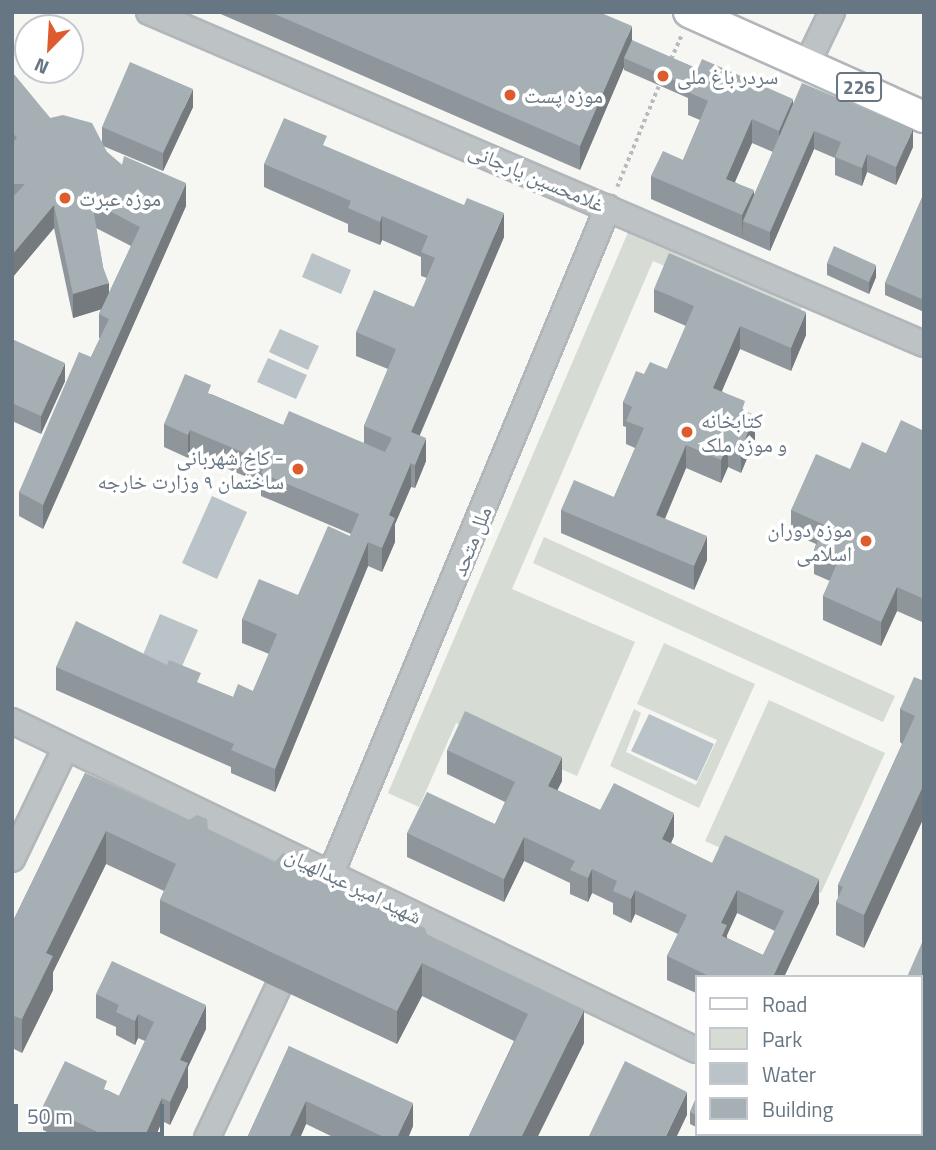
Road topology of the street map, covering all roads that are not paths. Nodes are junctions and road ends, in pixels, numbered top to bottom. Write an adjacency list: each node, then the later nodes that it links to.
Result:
1 (149, 12): 7 (street, غلامحسین یارجانی)
2 (816, 12): 5 (street)
3 (832, 12): 5 (street)
4 (690, 13): 5 (main road, 226)
5 (801, 61): 6 (main road, 226)
6 (924, 117)
7 (608, 207): 8 (street, غلامحسین یارجانی); 12 (street, ملل متحد)
8 (924, 344)
9 (12, 721): 10 (street, شهید امیر عبدالهیان)
10 (66, 747): 11 (street); 12 (street, شهید امیر عبدالهیان)
11 (12, 859)
12 (333, 875): 13 (street, ملل متحد); 15 (street, شهید امیر عبدالهیان)
13 (315, 912)
14 (278, 990): 16 (street)
15 (694, 1049)
16 (206, 1138)

